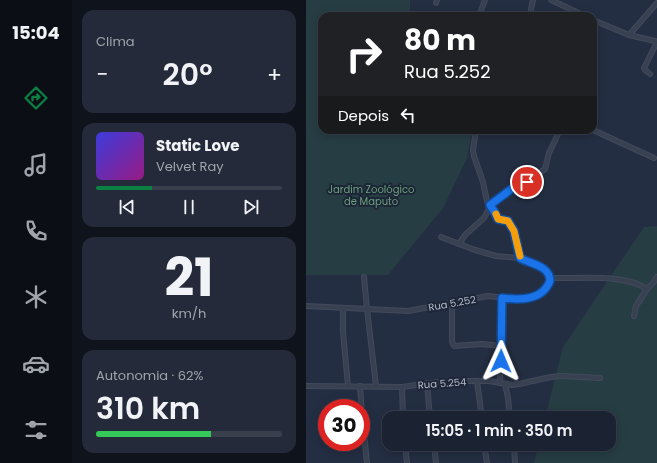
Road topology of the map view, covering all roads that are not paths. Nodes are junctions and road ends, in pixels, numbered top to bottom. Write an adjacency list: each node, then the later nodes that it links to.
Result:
1 (485, 0): 5 (street)
2 (533, 0): 6 (street)
3 (551, 0): 7 (street)
4 (657, 3): 9 (street)
5 (480, 12)
6 (531, 12)
7 (574, 12)
8 (597, 22): 9 (street)
9 (629, 35): 10 (street)
10 (650, 74)
11 (597, 132): 14 (street)
12 (476, 134): 15 (street)
13 (558, 134): 15 (street)
14 (654, 158)
15 (490, 205): 17 (street); 18 (street)
16 (441, 237): 17 (street)
17 (459, 244): 18 (street)
18 (520, 258): 21 (street)
19 (364, 277): 27 (street)
20 (657, 277): 22 (street)
21 (550, 278): 22 (street); 23 (street, Rua 5.252)
22 (647, 289): 28 (street)
23 (502, 298): 24 (street, Rua 5.252); 29 (street)
24 (452, 303): 27 (street, Rua 5.252); 29 (street)
25 (306, 306): 26 (street, Rua 5.252)
26 (343, 308): 27 (street, Rua 5.252); 36 (street)
27 (367, 309): 38 (street)
28 (634, 316)
29 (502, 346): 32 (street)
30 (600, 378): 34 (street, Rua 5.254)
31 (476, 381): 32 (street, Rua 5.254); 33 (street, Rua 5.254); 42 (street)
32 (500, 383): 34 (street, Rua 5.254)
33 (427, 384): 39 (street, Rua 5.254); 41 (street)
34 (505, 384): 43 (street)
35 (306, 386): 36 (street, Rua 5.254)
36 (348, 386): 37 (street, Rua 5.254)
37 (360, 386): 38 (street, Rua 5.254); 48 (street)
38 (376, 386): 39 (street, Rua 5.254)
39 (402, 386): 40 (street)
40 (403, 411)
41 (429, 411)
42 (481, 411)
43 (509, 411)
44 (406, 451): 49 (street)
45 (435, 451): 50 (street)
46 (485, 451): 51 (street)
47 (514, 451): 52 (street)
48 (367, 463)
49 (408, 463)
50 (436, 463)
51 (487, 463)
52 (515, 463)

